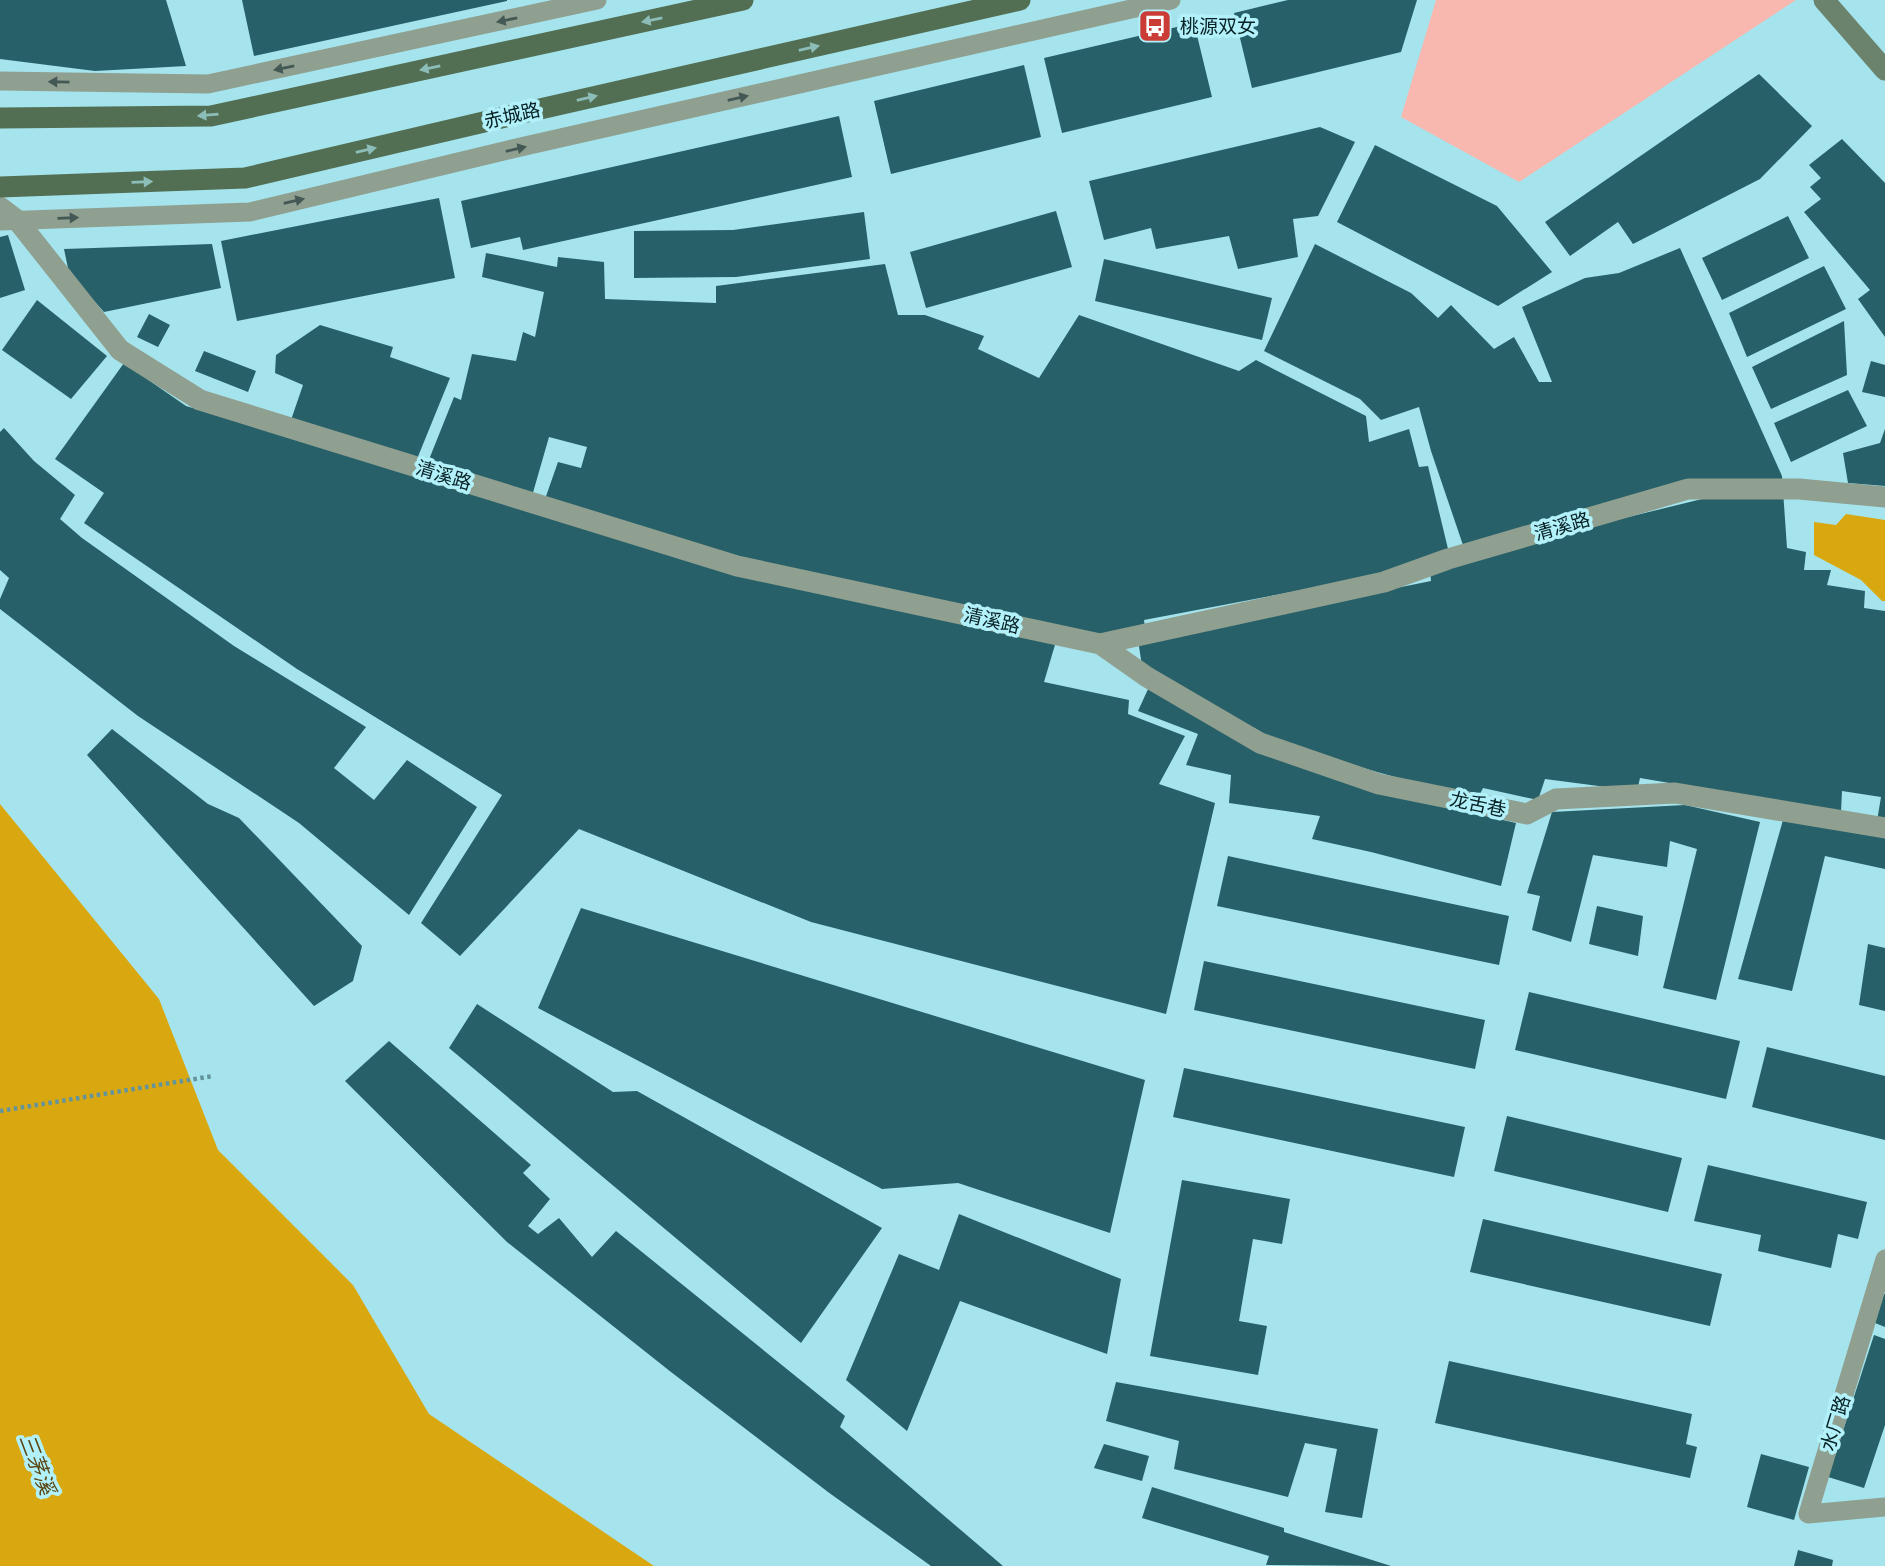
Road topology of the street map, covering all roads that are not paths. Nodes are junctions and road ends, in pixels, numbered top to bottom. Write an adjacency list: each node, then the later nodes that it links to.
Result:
1 (597, 0): 7 (lane, one-way to 7)
2 (743, 0): 8 (main road, one-way to 8)
3 (1020, 0): 9 (main road, 赤城路, one-way to 3)
4 (1171, 0): 10 (lane, one-way to 4)
5 (1830, 4): 6 (main road)
6 (1885, 70)
7 (0, 81)
8 (0, 118)
9 (0, 187)
10 (6, 216): 12 (street, 清溪路)
11 (1885, 497): 12 (street, 清溪路)
12 (1100, 644): 13 (street, 龙舌巷)
13 (1885, 828)
14 (1885, 1259): 15 (lane, 水厂路)
15 (1885, 1507)

